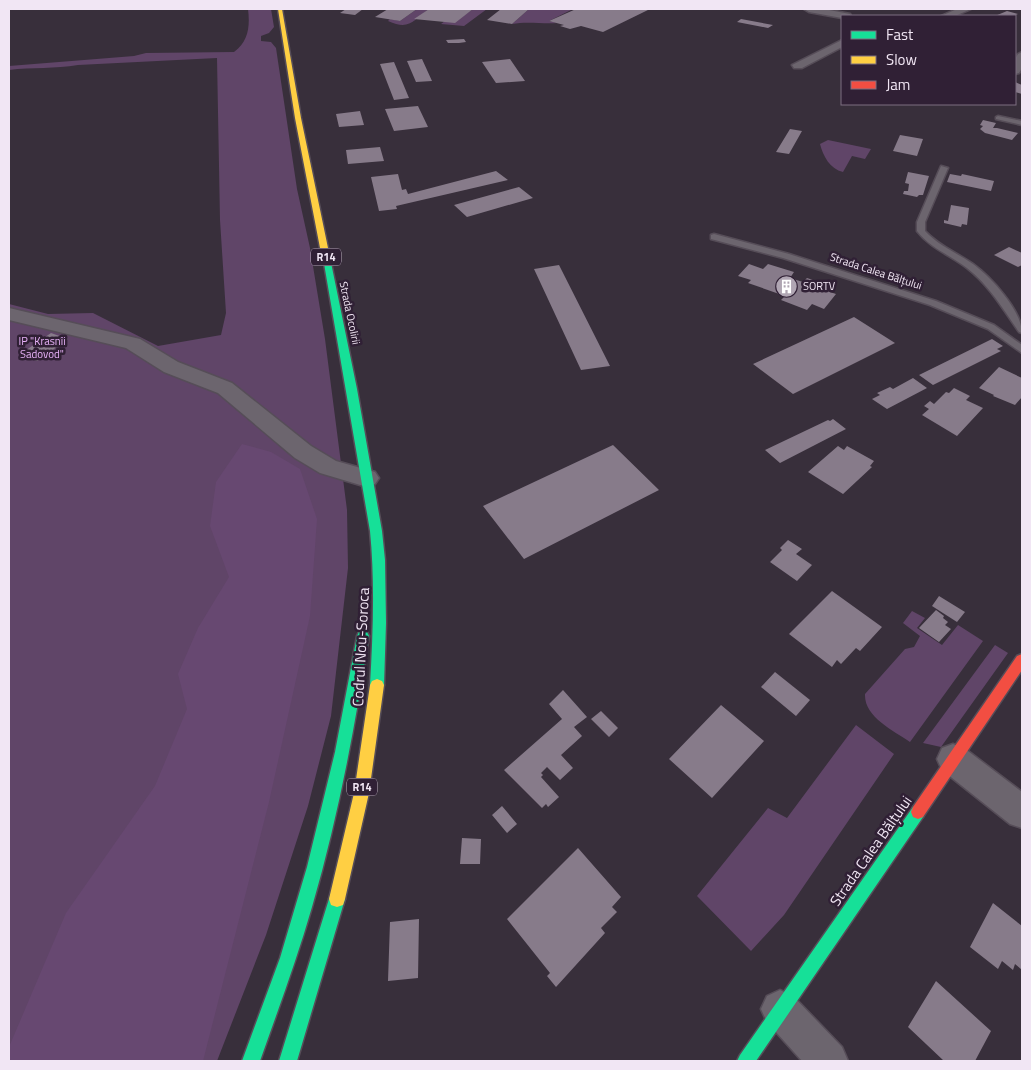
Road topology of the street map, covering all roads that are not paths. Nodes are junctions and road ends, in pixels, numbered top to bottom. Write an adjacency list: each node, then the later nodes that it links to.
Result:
1 (280, 9): 17 (main road, Strada Ocolirii / R14)
2 (809, 9): 4 (street)
3 (966, 9): 5 (street)
4 (842, 13)
5 (949, 15)
6 (841, 44): 8 (street)
7 (1022, 56): 9 (street)
8 (798, 65)
9 (1016, 68)
10 (998, 118): 11 (lane)
11 (1022, 123)
12 (944, 168): 15 (lane)
13 (714, 237): 16 (lane, Strada Calea Bălțului)
14 (9, 314): 17 (street)
15 (1022, 330)
16 (1022, 350)
17 (367, 478): 18 (main road, Strada Ocolirii / R14)
18 (371, 505): 19 (main road, R14); 24 (main road, Codrul Nou-Soroca / R14)
19 (366, 551)
20 (363, 623): 27 (main road, Codrul Nou-Soroca / R14)
21 (1022, 660): 22 (main road, Strada Calea Bălțului)
22 (952, 759): 23 (street); 25 (main road, Strada Calea Bălțului)
23 (1022, 812)
24 (319, 958): 26 (lane); 28 (main road, Codrul Nou-Soroca / R14)
25 (780, 1009): 29 (main road, Strada Calea Bălțului); 30 (street)
26 (312, 1043)
27 (251, 1061)
28 (288, 1061)
29 (746, 1061)
30 (828, 1061)

